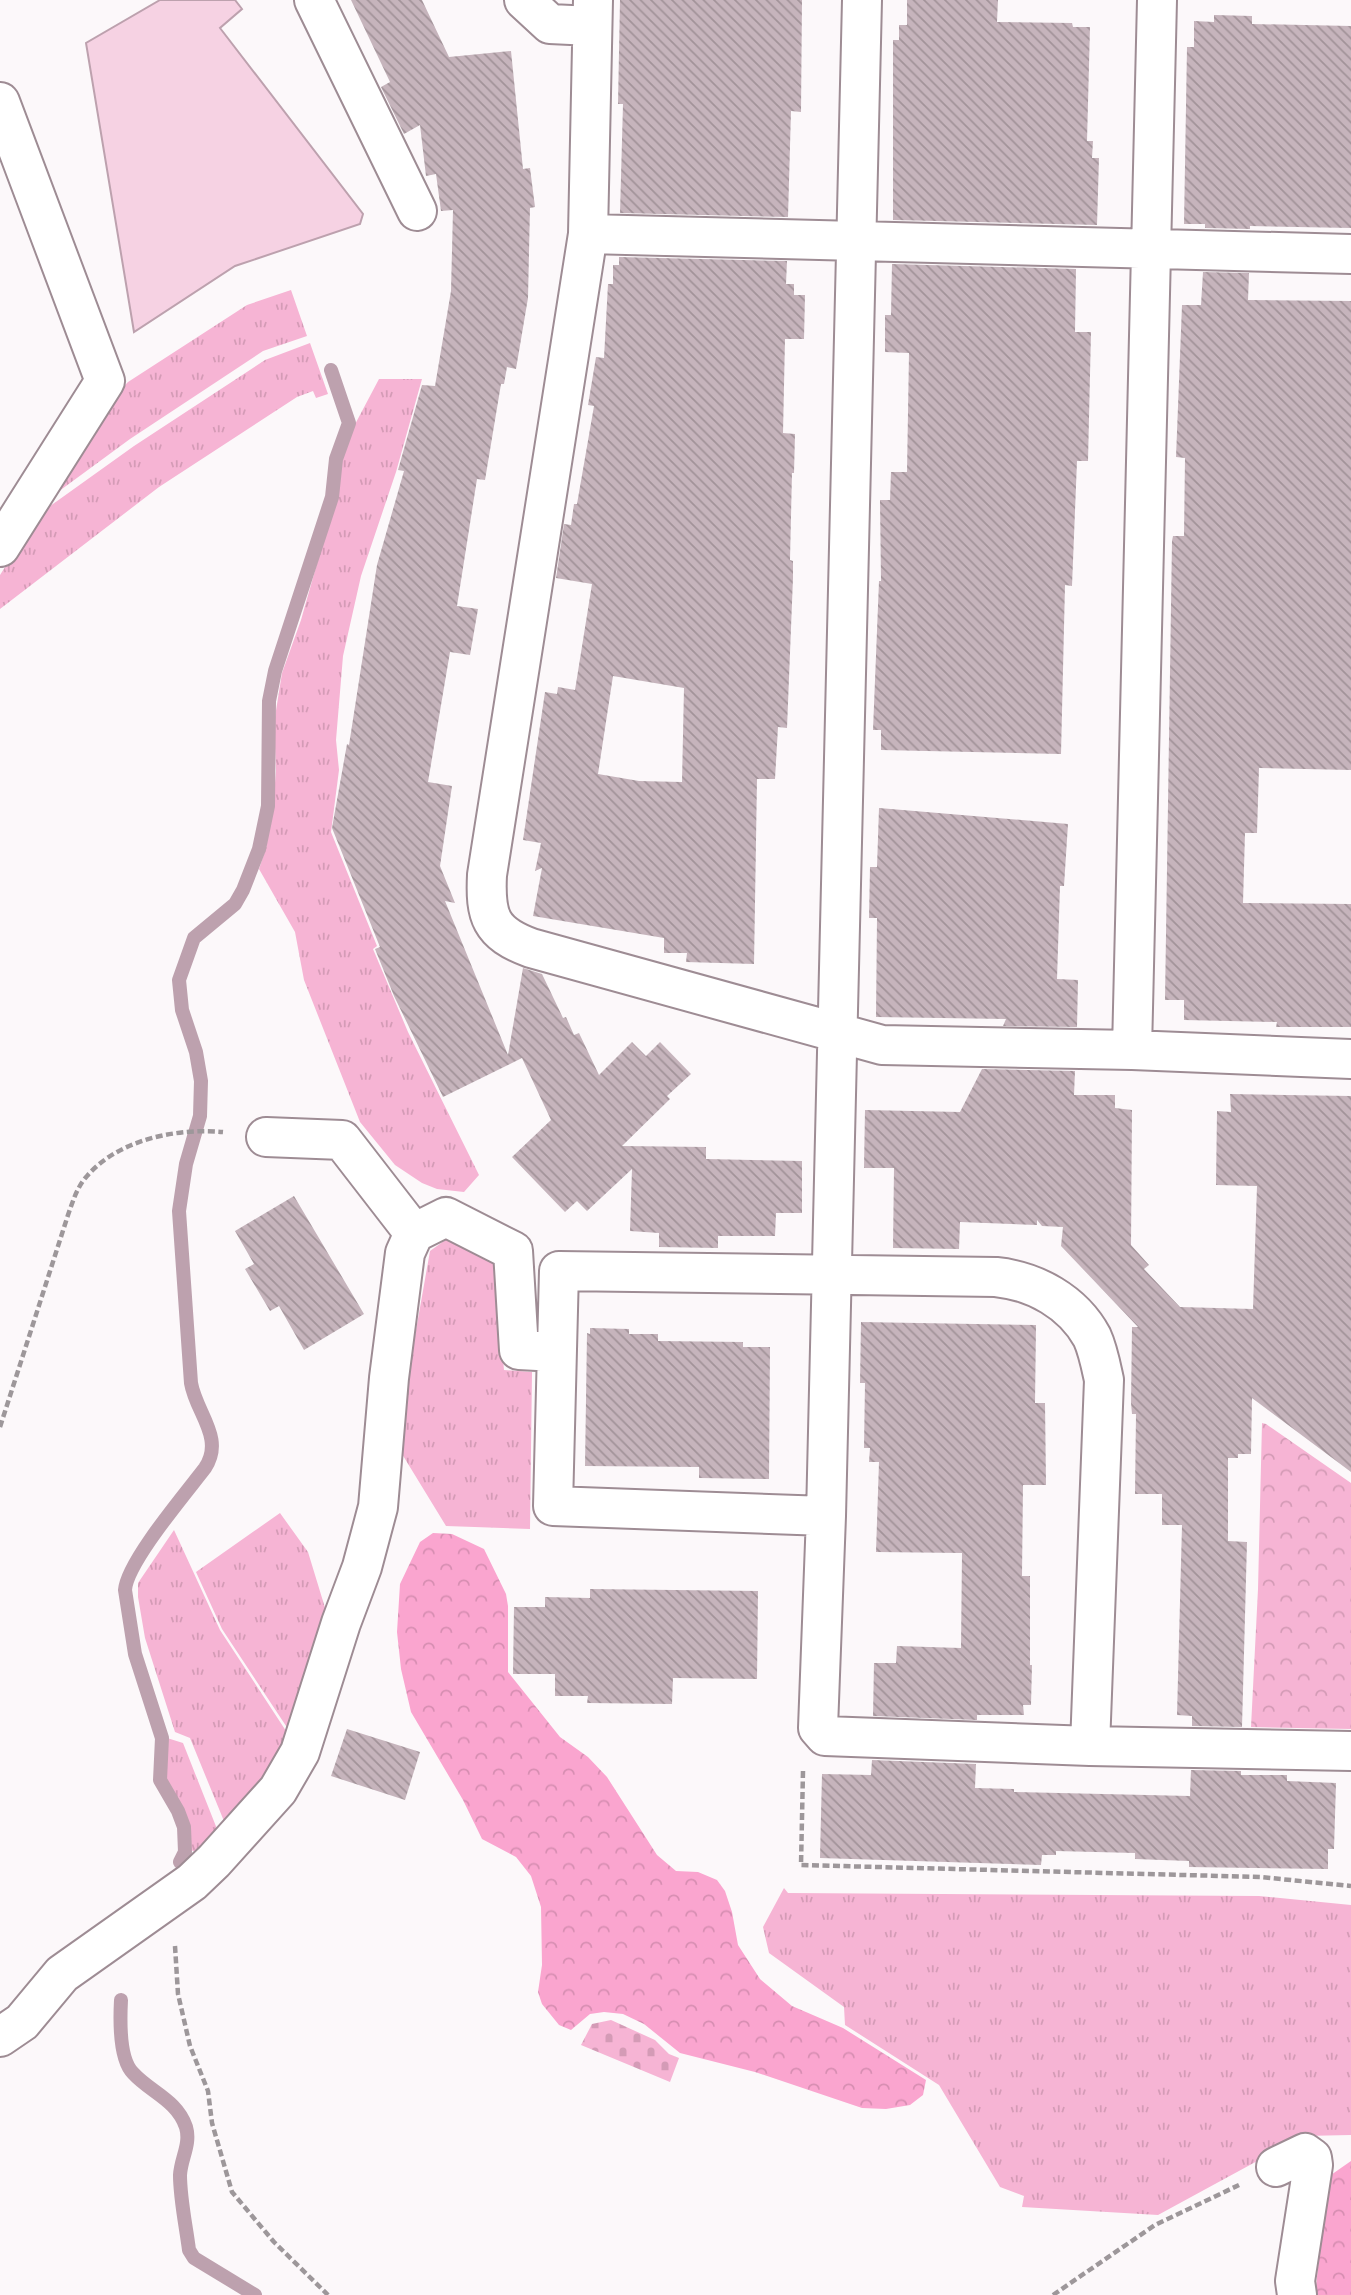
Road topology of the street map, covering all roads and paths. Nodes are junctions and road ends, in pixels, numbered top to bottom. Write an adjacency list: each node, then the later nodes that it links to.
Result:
1 (314, 0): 7 (street)
2 (524, 0): 5 (street)
3 (862, 0): 9 (street)
4 (1157, 0): 10 (street)
5 (593, 13): 8 (street)
6 (0, 102): 12 (street)
7 (417, 211)
8 (587, 234): 9 (street); 13 (street)
9 (856, 242): 10 (street); 13 (street)
10 (1150, 250): 11 (street); 14 (street)
11 (1351, 254)
12 (0, 547)
13 (837, 1034): 14 (street); 19 (street)
14 (1132, 1049): 15 (street)
15 (1351, 1059)
16 (203, 1132): 21 (path)
17 (266, 1137): 18 (street)
18 (414, 1233): 20 (street); 26 (street)
19 (832, 1274): 20 (street); 22 (street); 24 (street)
20 (556, 1352): 22 (street)
21 (0, 1427)
22 (826, 1516): 23 (street)
23 (818, 1728): 24 (street); 27 (path)
24 (1090, 1746): 25 (street)
25 (1351, 1751)
26 (192, 1882): 28 (street); 30 (path)
27 (1351, 1886)
28 (0, 2037)
29 (1276, 2167): 31 (path); 32 (street)
30 (328, 2295)
31 (1053, 2295)
32 (1297, 2295)

